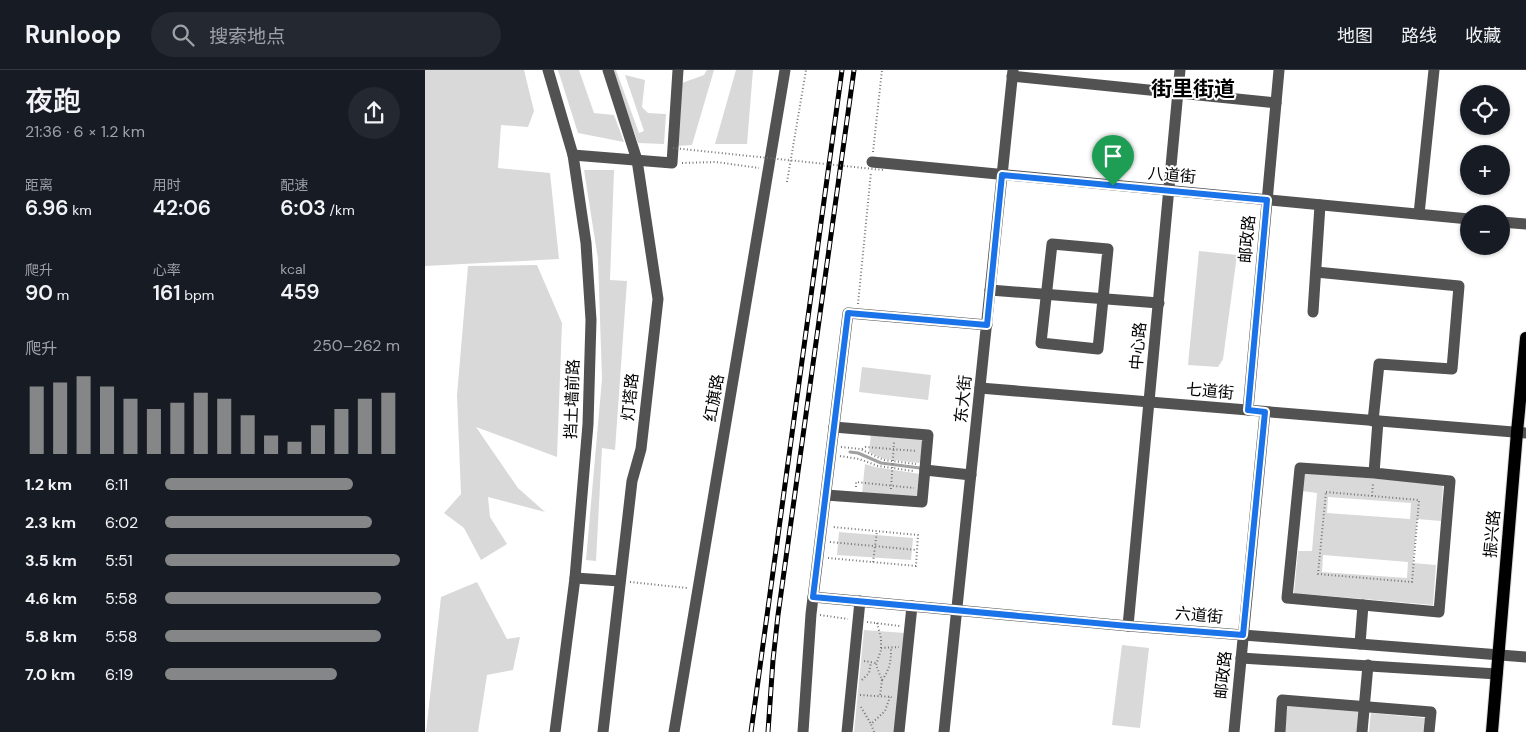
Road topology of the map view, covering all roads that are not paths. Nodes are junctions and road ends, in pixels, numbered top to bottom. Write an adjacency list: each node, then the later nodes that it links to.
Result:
1 (548, 70): 11 (street, 挡土墙前路)
2 (608, 70): 12 (street, 灯塔路)
3 (679, 70): 12 (street)
4 (785, 70): 59 (street, 红旗路)
5 (1180, 70): 9 (street, 中心路)
6 (1279, 70): 10 (street, 邮政路)
7 (1434, 70): 18 (street)
8 (1013, 73): 9 (street); 14 (street, 东大街)
9 (1178, 93): 10 (street); 15 (street, 中心路)
10 (1276, 103): 16 (street, 邮政路)
11 (573, 155): 12 (street); 41 (street, 挡土墙前路)
12 (637, 160): 42 (street, 灯塔路)
13 (872, 162): 14 (street, 八道街)
14 (1002, 175): 15 (street, 八道街); 23 (street, 东大街)
15 (1169, 191): 16 (street, 八道街); 26 (street, 中心路)
16 (1267, 200): 17 (street, 八道街); 32 (street, 邮政路)
17 (1320, 205): 18 (street, 八道街); 22 (street)
18 (1419, 214): 19 (street, 八道街)
19 (1460, 218)
20 (1510, 223): 21 (street)
21 (1526, 224)
22 (1315, 272): 27 (street); 34 (street)
23 (990, 290): 24 (street); 28 (street, 东大街)
24 (1046, 294): 25 (street); 25 (street); 25 (street)
25 (1103, 299): 26 (street)
26 (1159, 303): 31 (street, 中心路)
27 (1313, 312)
28 (987, 325): 30 (street, 东大街); 35 (street)
29 (1526, 338): 36 (main road, 振兴路)
30 (980, 388): 31 (street, 七道街); 39 (street, 东大街)
31 (1149, 402): 32 (street, 七道街); 48 (street, 中心路)
32 (1248, 410): 33 (street, 七道街)
33 (1265, 412): 34 (street, 七道街); 49 (street, 邮政路)
34 (1376, 421): 36 (street, 七道街); 38 (street)
35 (834, 427): 37 (street); 40 (street)
36 (1521, 433): 51 (main road, 振兴路)
37 (925, 469): 39 (street); 40 (street)
38 (1374, 474): 45 (street); 45 (street)
39 (971, 475): 47 (street, 东大街)
40 (826, 495): 43 (street)
41 (575, 578): 42 (street); 57 (street, 挡土墙前路)
42 (620, 582): 58 (street, 灯塔路)
43 (813, 597): 44 (street, 六道街); 60 (street)
44 (860, 601): 46 (street, 六道街); 61 (street)
45 (1363, 605): 50 (street)
46 (912, 606): 47 (street, 六道街); 62 (street)
47 (957, 610): 48 (street, 六道街); 63 (street, 东大街)
48 (1128, 626): 49 (street, 六道街)
49 (1243, 635): 50 (street, 六道街); 52 (street, 邮政路)
50 (1360, 644): 51 (street, 六道街)
51 (1499, 655): 53 (street, 六道街); 55 (main road, 振兴路)
52 (1241, 658): 54 (street); 64 (street, 邮政路)
53 (1526, 658)
54 (1368, 665): 55 (street); 56 (street)
55 (1497, 674): 68 (main road, 振兴路)
56 (1365, 706): 65 (street); 66 (street); 67 (street)
57 (555, 732)
58 (603, 732)
59 (674, 732)
60 (803, 732)
61 (847, 732)
62 (899, 732)
63 (944, 732)
64 (1234, 732)
65 (1280, 732)
66 (1362, 732)
67 (1429, 732)
68 (1492, 732)

